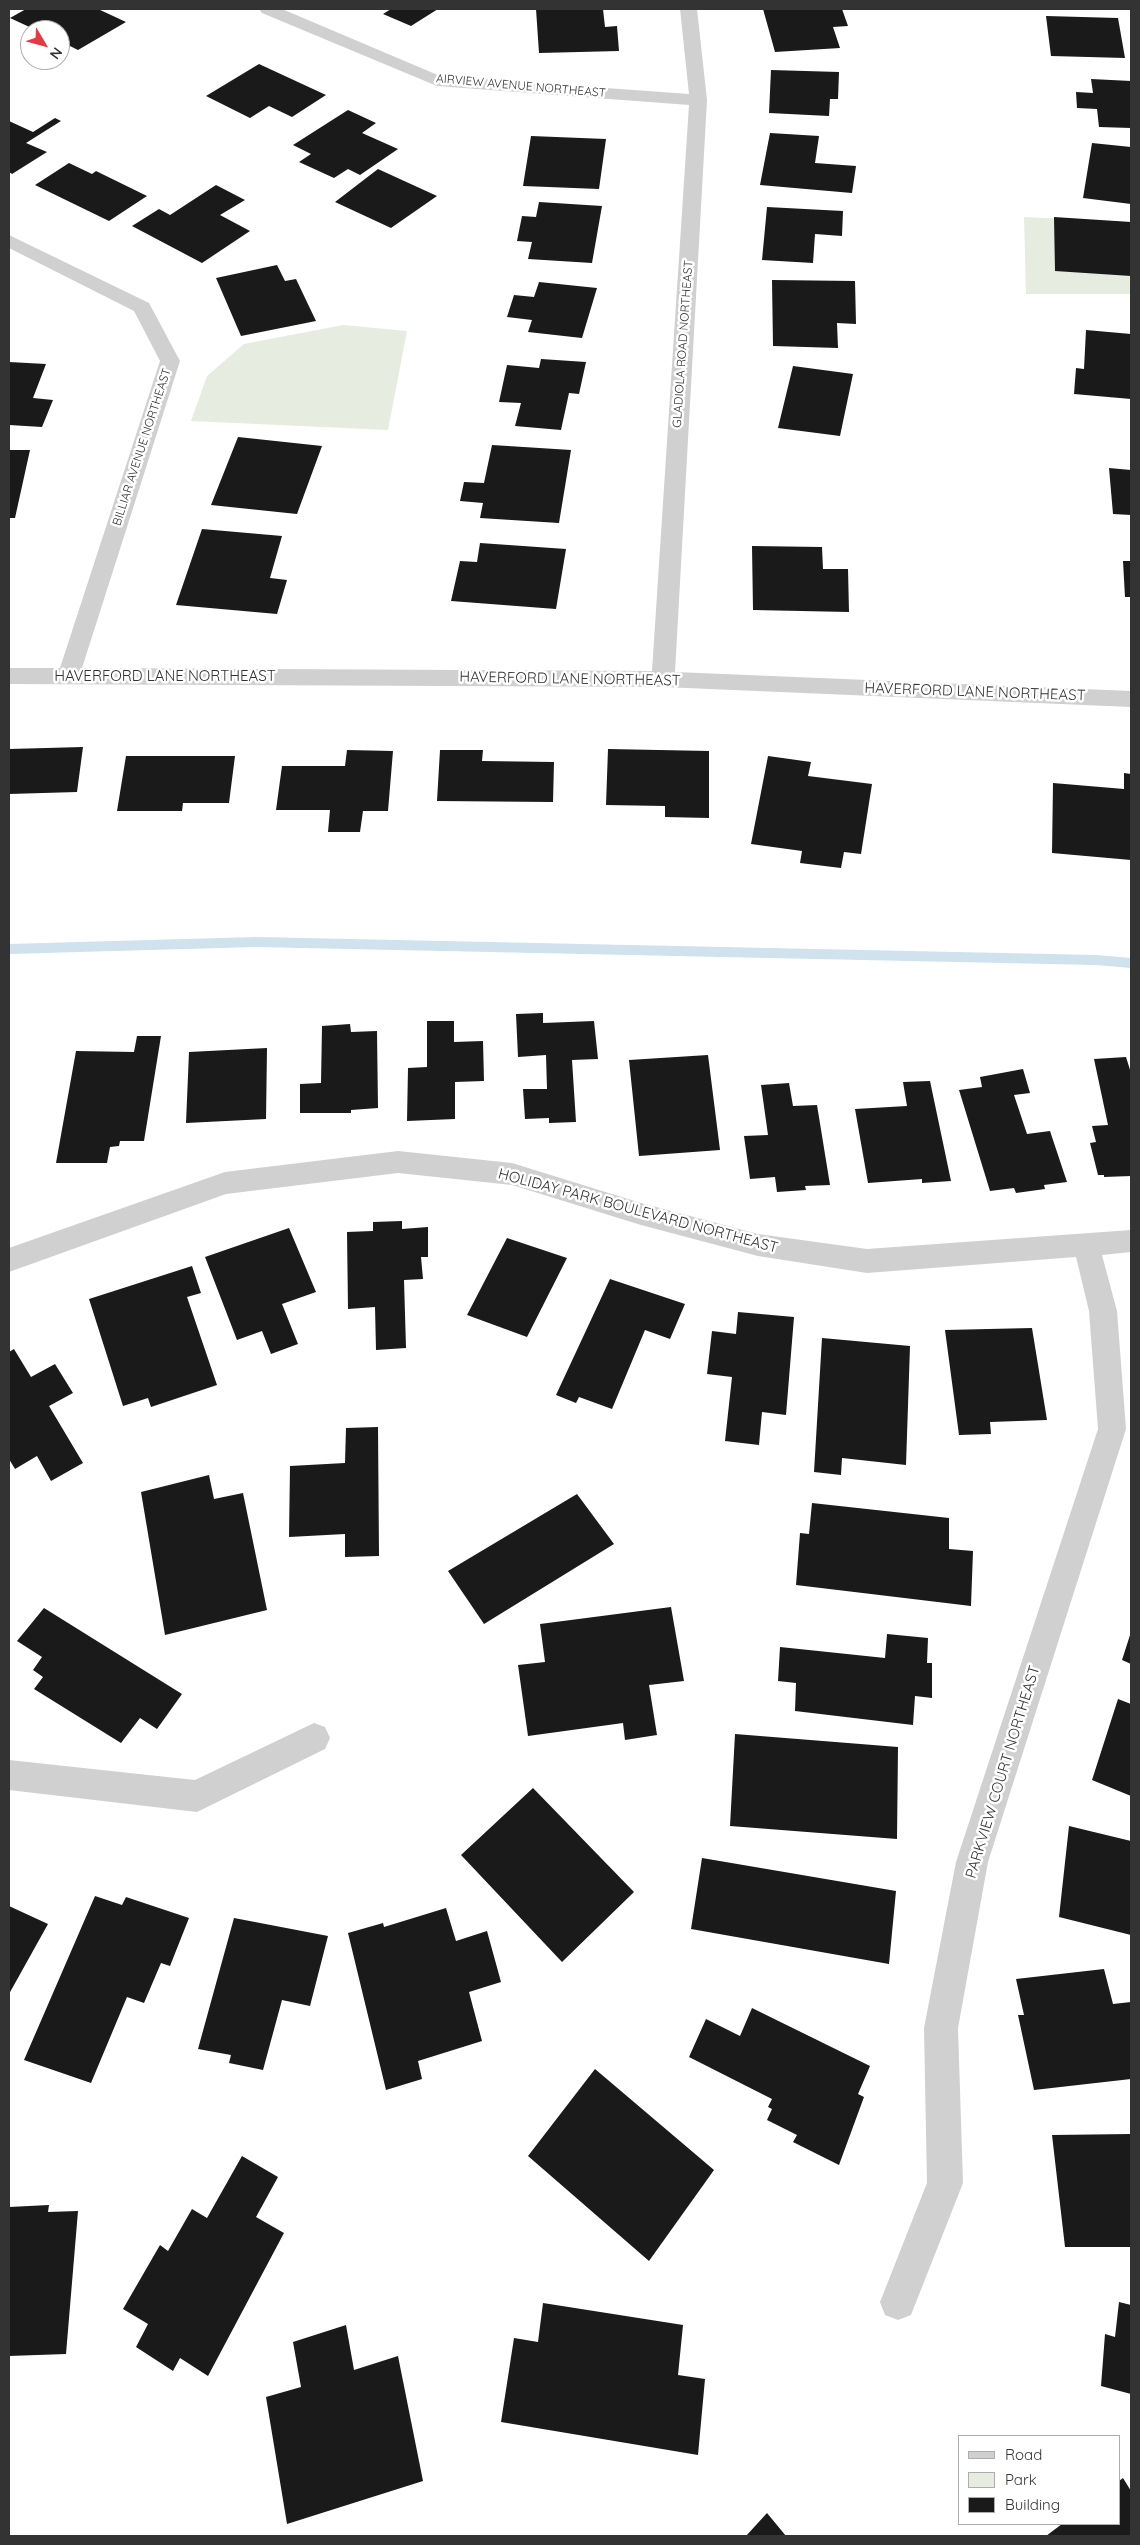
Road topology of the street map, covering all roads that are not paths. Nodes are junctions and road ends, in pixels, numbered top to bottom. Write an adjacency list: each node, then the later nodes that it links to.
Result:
1 (268, 9): 3 (street, AIRVIEW AVENUE NORTHEAST)
2 (689, 9): 3 (street, GLADIOLA ROAD NORTHEAST)
3 (698, 100): 7 (street, GLADIOLA ROAD NORTHEAST)
4 (9, 240): 5 (street, BILLIAR AVENUE NORTHEAST)
5 (69, 675): 6 (street, HAVERFORD LANE NORTHEAST); 7 (street, HAVERFORD LANE NORTHEAST)
6 (9, 676)
7 (663, 679): 8 (street, HAVERFORD LANE NORTHEAST)
8 (1131, 699)
9 (1131, 1241): 10 (street, HOLIDAY PARK BOULEVARD NORTHEAST)
10 (1086, 1244): 11 (street, HOLIDAY PARK BOULEVARD NORTHEAST); 14 (street, PARKVIEW COURT NORTHEAST)
11 (9, 1262)
12 (314, 1738): 13 (street)
13 (9, 1774)
14 (898, 2302)

